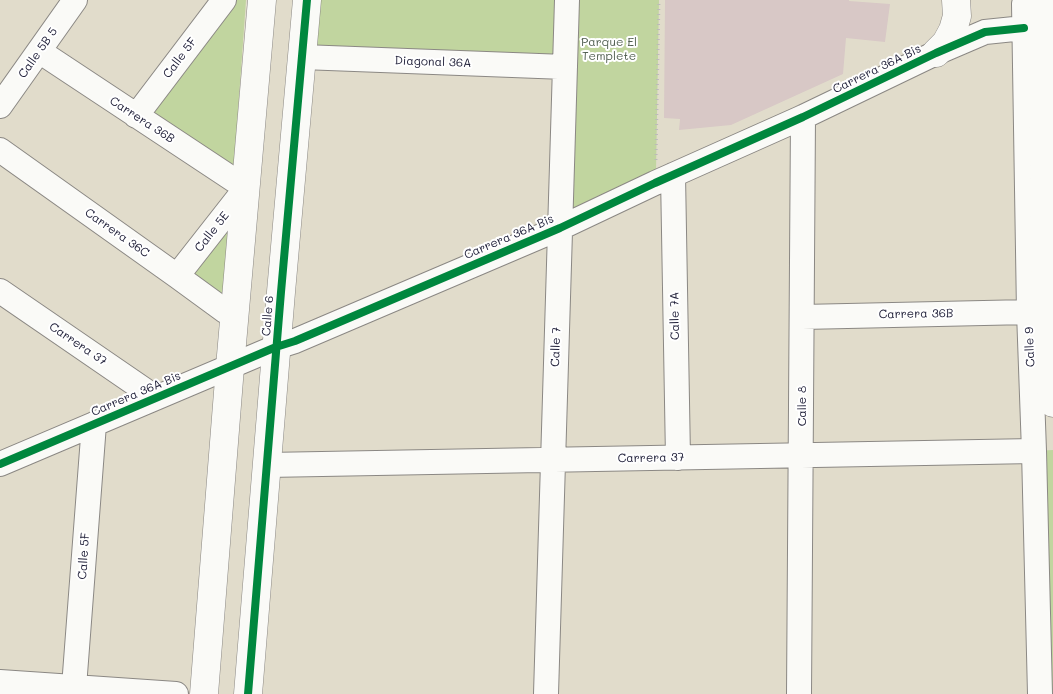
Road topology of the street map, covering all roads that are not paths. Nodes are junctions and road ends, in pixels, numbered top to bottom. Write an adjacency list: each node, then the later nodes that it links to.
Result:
1 (75, 0): 10 (street, Calle 5B 5)
2 (224, 0): 15 (street, Calle 5F)
3 (262, 0): 19 (main road)
4 (307, 0): 12 (main road, Calle 6)
5 (567, 0): 13 (street, Calle 7)
6 (956, 0): 11 (main road)
7 (1027, 0): 9 (street, Calle 9)
8 (1042, 0): 29 (main road, Calle 9)
9 (1024, 28): 11 (street, Carrera 36A Bis); 23 (street, Calle 9)
10 (39, 51): 14 (street, Calle 5B 5); 15 (street, Carrera 36B)
11 (936, 53): 16 (street, Carrera 36A Bis)
12 (302, 57): 13 (street, Diagonal 36A); 26 (main road, Calle 6)
13 (565, 68): 20 (street, Calle 7)
14 (0, 106)
15 (136, 116): 19 (street, Carrera 36B)
16 (804, 117): 18 (street, Carrera 36A Bis); 25 (street, Calle 8)
17 (0, 150): 21 (street, Carrera 36C)
18 (664, 179): 20 (street, Carrera 36A Bis); 33 (street, Calle 7A)
19 (246, 188): 21 (street, Calle 5E); 24 (main road)
20 (560, 228): 26 (street, Carrera 36A Bis); 34 (street, Calle 7)
21 (177, 276): 24 (street, Carrera 36C)
22 (1, 295): 28 (street, Carrera 37)
23 (1029, 312): 25 (street, Carrera 36B); 31 (street, Calle 9)
24 (235, 316): 27 (main road)
25 (802, 317): 32 (street, Calle 8)
26 (276, 347): 27 (street, Carrera 36A Bis); 36 (main road, Calle 6)
27 (230, 367): 28 (street, Carrera 36A Bis); 40 (main road)
28 (156, 398): 30 (street, Carrera 36A Bis)
29 (1053, 403)
30 (94, 424): 35 (street, Carrera 36A Bis); 38 (street, Calle 5F)
31 (1034, 451): 32 (street, Carrera 37); 45 (street, Calle 9)
32 (801, 455): 33 (street, Carrera 37); 44 (street, Calle 8)
33 (678, 458): 34 (street, Carrera 37)
34 (553, 460): 36 (street, Carrera 37); 43 (street, Calle 7)
35 (0, 464)
36 (267, 465): 41 (main road, Calle 6)
37 (0, 682): 38 (street)
38 (74, 687): 39 (street)
39 (176, 694)
40 (204, 694)
41 (248, 694): 42 (street)
42 (253, 694)
43 (546, 694)
44 (799, 694)
45 (1040, 694)

